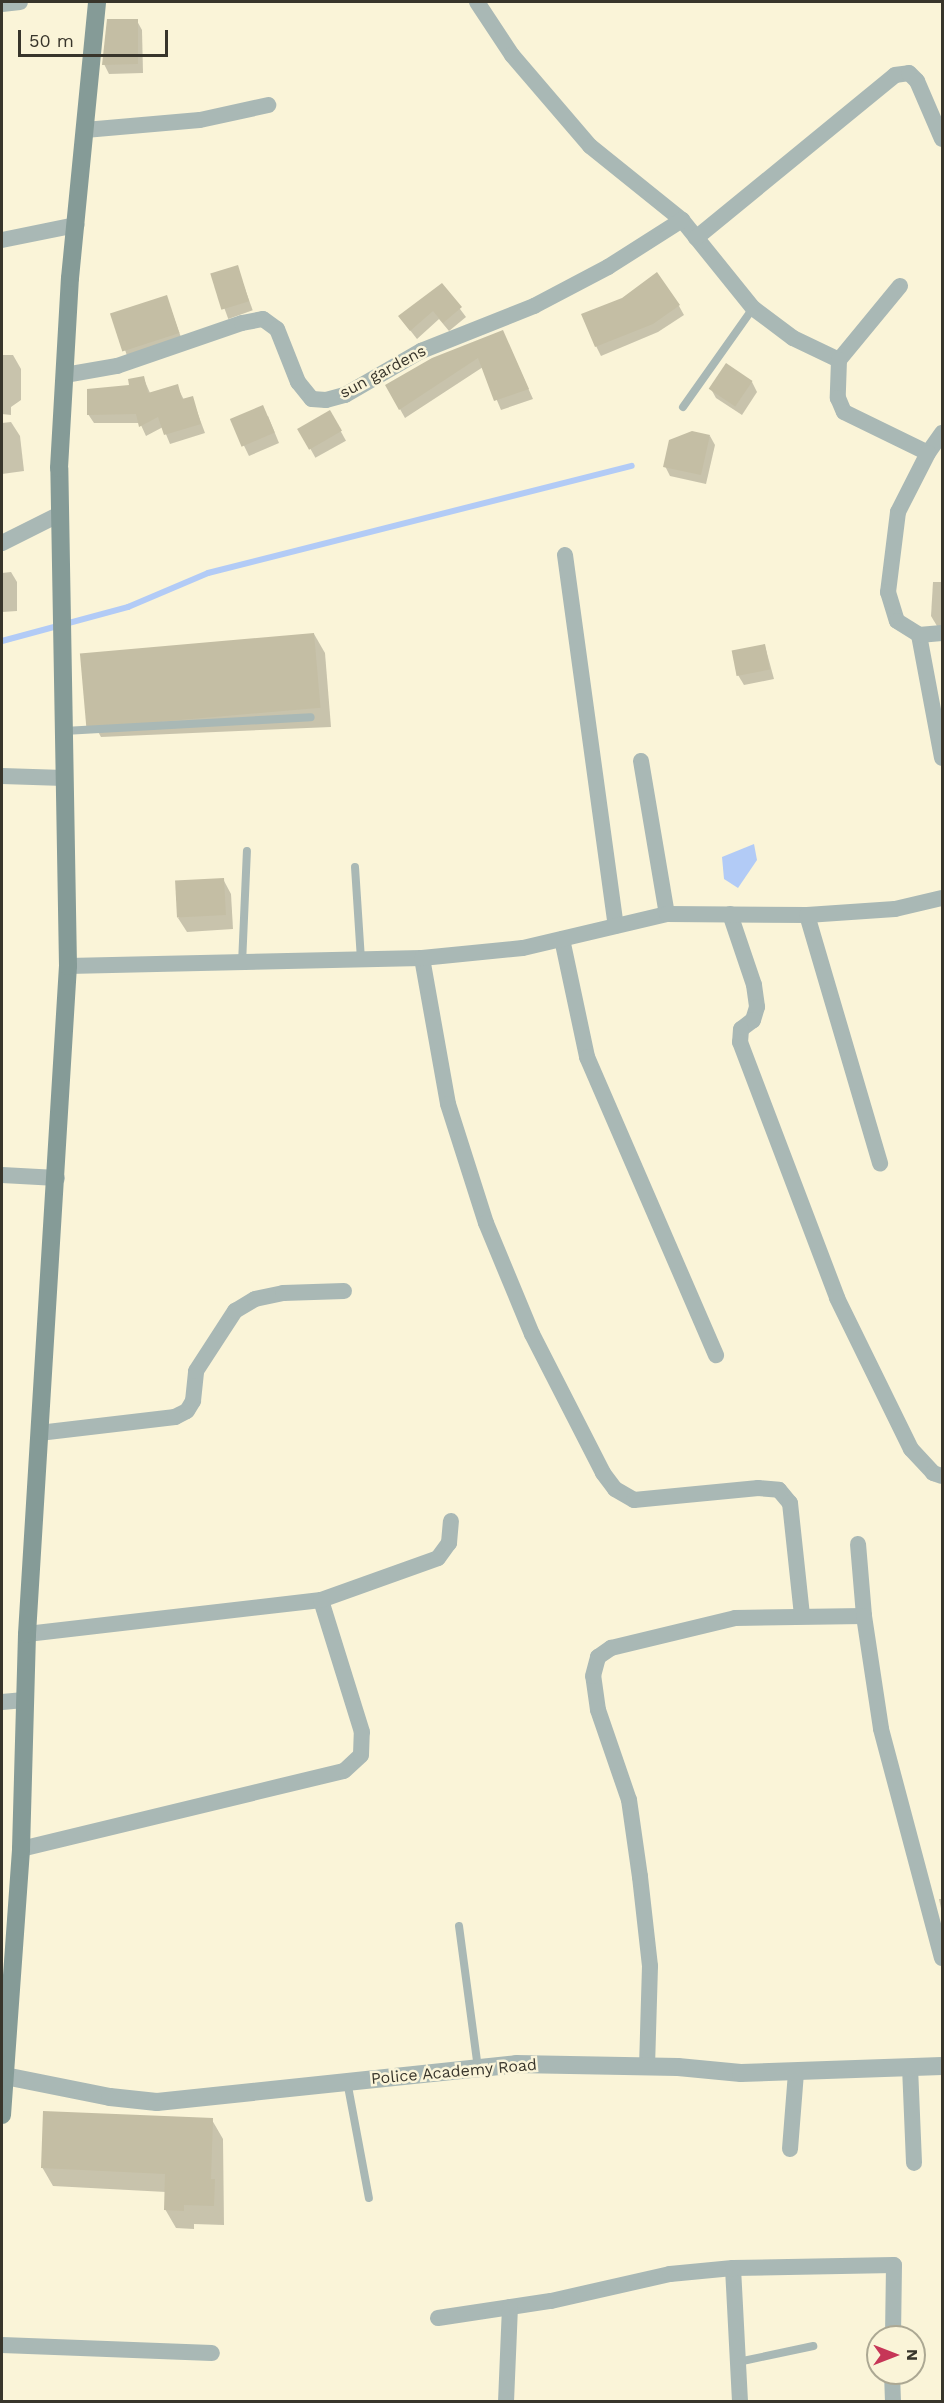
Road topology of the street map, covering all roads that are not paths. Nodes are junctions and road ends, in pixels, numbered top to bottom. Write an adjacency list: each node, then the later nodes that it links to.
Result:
1 (20, 2): 4 (street)
2 (97, 2): 6 (main road)
3 (477, 2): 8 (street)
4 (2, 4)
5 (268, 105): 6 (street)
6 (85, 130): 9 (main road)
7 (942, 139): 10 (street)
8 (682, 220): 10 (street); 15 (street, sun gardens)
9 (76, 225): 11 (street); 15 (main road)
10 (696, 238): 13 (street)
11 (2, 240)
12 (900, 286): 14 (street)
13 (753, 308): 14 (street); 16 (lane)
14 (838, 360): 18 (street)
15 (65, 375): 19 (main road)
16 (683, 407)
17 (942, 433): 18 (street)
18 (927, 453): 23 (street)
19 (58, 515): 20 (street); 25 (main road)
20 (2, 543)
21 (565, 555): 36 (street)
22 (942, 633): 23 (street)
23 (919, 635): 26 (street)
24 (311, 717): 25 (lane)
25 (63, 731): 29 (main road)
26 (942, 758)
27 (641, 761): 33 (street)
28 (2, 776): 29 (street)
29 (64, 778): 41 (main road)
30 (247, 851): 40 (lane)
31 (355, 867): 39 (lane)
32 (942, 897): 35 (street)
33 (667, 914): 34 (street); 36 (street)
34 (730, 914): 35 (street); 48 (street)
35 (807, 915): 42 (street)
36 (616, 927): 37 (street)
37 (562, 939): 38 (street); 46 (street)
38 (422, 958): 39 (street); 52 (street)
39 (361, 960): 40 (street)
40 (242, 965): 41 (street)
41 (68, 966): 44 (main road)
42 (880, 1164)
43 (2, 1175): 44 (street)
44 (57, 1178): 47 (main road)
45 (344, 1291): 47 (street)
46 (716, 1355)
47 (39, 1433): 54 (main road)
48 (942, 1476)
49 (451, 1521): 51 (street)
50 (858, 1544): 53 (street)
51 (321, 1600): 54 (street); 57 (street)
52 (802, 1615): 53 (street); 62 (street)
53 (864, 1616): 59 (street)
54 (27, 1634): 55 (main road)
55 (24, 1700): 56 (street); 57 (main road)
56 (2, 1702)
57 (21, 1849): 60 (main road)
58 (459, 1926): 64 (lane)
59 (942, 1958)
60 (6, 2003): 66 (main road)
61 (942, 2066): 63 (street, Police Academy Road)
62 (647, 2067): 64 (street, Police Academy Road); 65 (street, Police Academy Road)
63 (910, 2067): 65 (street, Police Academy Road); 70 (street)
64 (478, 2068): 67 (street, Police Academy Road)
65 (796, 2072): 69 (street)
66 (5, 2076): 67 (street, Police Academy Road); 68 (main road)
67 (347, 2081): 71 (lane)
68 (2, 2115)
69 (790, 2150)
70 (914, 2163)
71 (369, 2198)
72 (733, 2268): 73 (street); 75 (street); 79 (street)
73 (510, 2307): 74 (street); 81 (street)
74 (438, 2318)
75 (893, 2325)
76 (2, 2345): 78 (street)
77 (813, 2346): 79 (lane)
78 (212, 2353)
79 (738, 2362): 82 (street)
80 (892, 2385): 83 (street)
81 (506, 2402)
82 (740, 2402)
83 (893, 2402)

